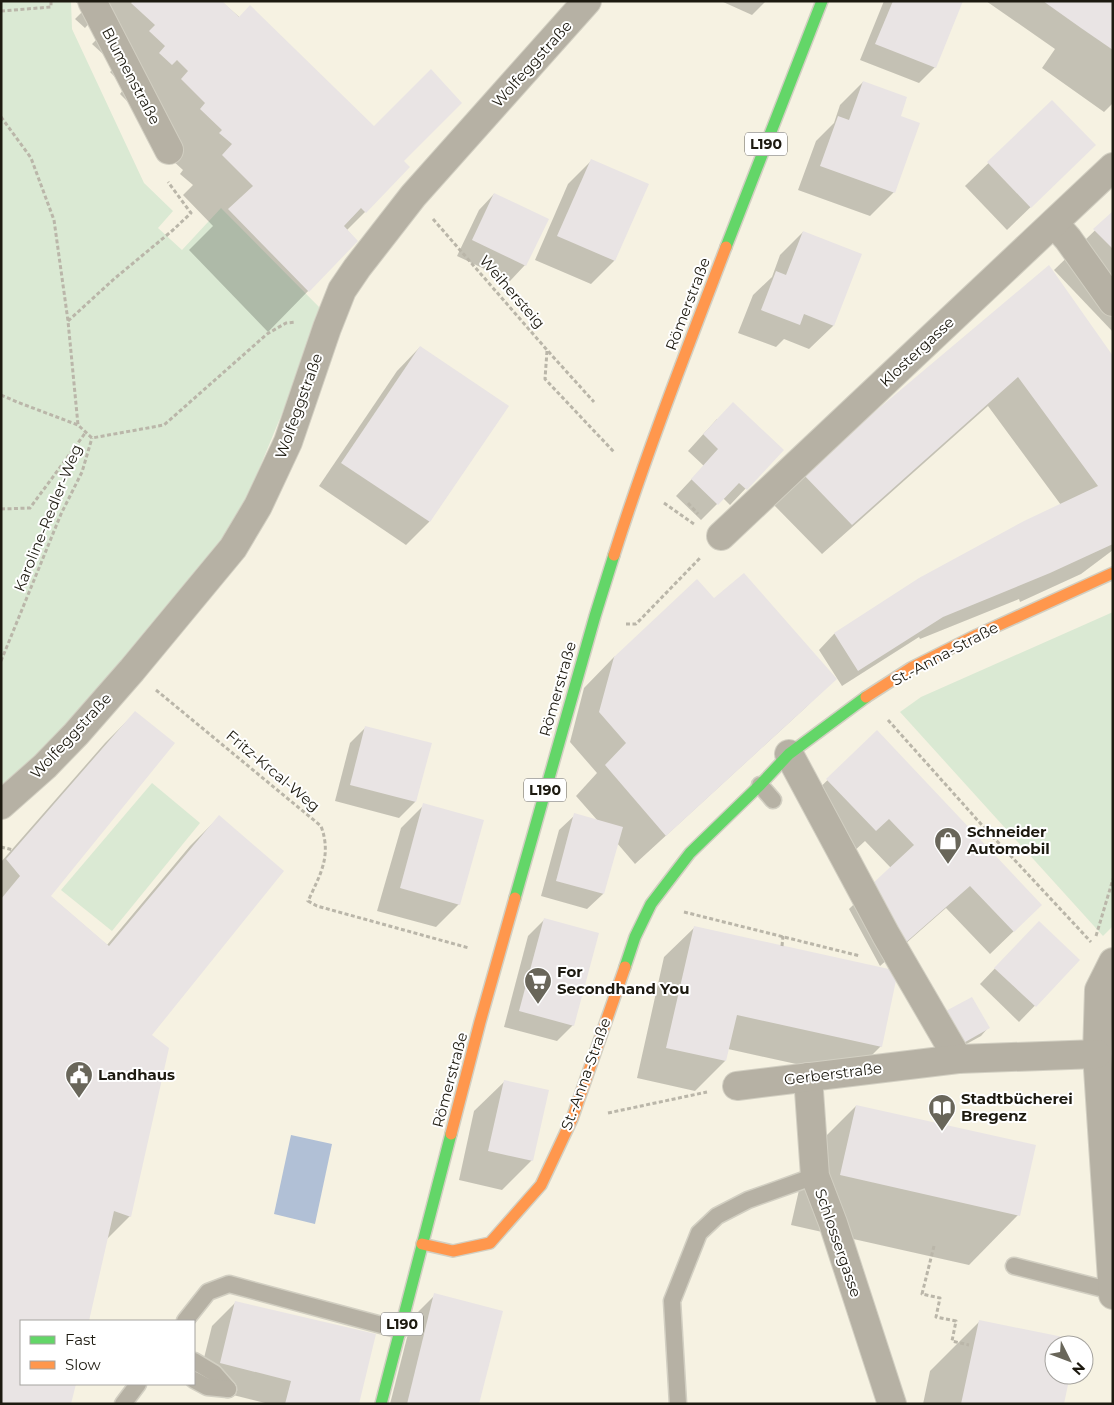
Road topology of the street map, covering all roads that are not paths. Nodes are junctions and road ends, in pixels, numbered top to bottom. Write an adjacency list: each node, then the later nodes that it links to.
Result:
1 (92, 1): 4 (street, Blumenstraße)
2 (588, 1): 13 (street, Wolfeggstraße)
3 (822, 1): 20 (main road, Römerstraße / L190)
4 (169, 150)
5 (1113, 167): 6 (street, Klostergasse)
6 (1054, 223): 7 (street); 8 (street, Klostergasse)
7 (1113, 302)
8 (721, 536)
9 (1113, 573): 10 (main road, St.-Anna-Straße)
10 (789, 754): 11 (main road, St.-Anna-Straße); 16 (street)
11 (760, 785): 12 (lane); 20 (main road, St.-Anna-Straße)
12 (773, 800)
13 (1, 805)
14 (1103, 953): 15 (street)
15 (1098, 1054): 16 (street, Gerberstraße); 22 (street)
16 (958, 1059): 17 (street, Gerberstraße)
17 (808, 1077): 18 (street, Gerberstraße); 19 (street, Schlossergasse)
18 (737, 1086)
19 (815, 1176): 30 (lane); 31 (street, Schlossergasse)
20 (422, 1244): 24 (main road, Römerstraße / L190)
21 (1014, 1266): 22 (lane)
22 (1112, 1293)
23 (186, 1320): 24 (lane)
24 (400, 1330): 29 (main road, Römerstraße / L190)
25 (195, 1361): 26 (lane)
26 (195, 1381)
27 (137, 1385): 28 (lane)
28 (123, 1404)
29 (381, 1404)
30 (678, 1404)
31 (892, 1404)

